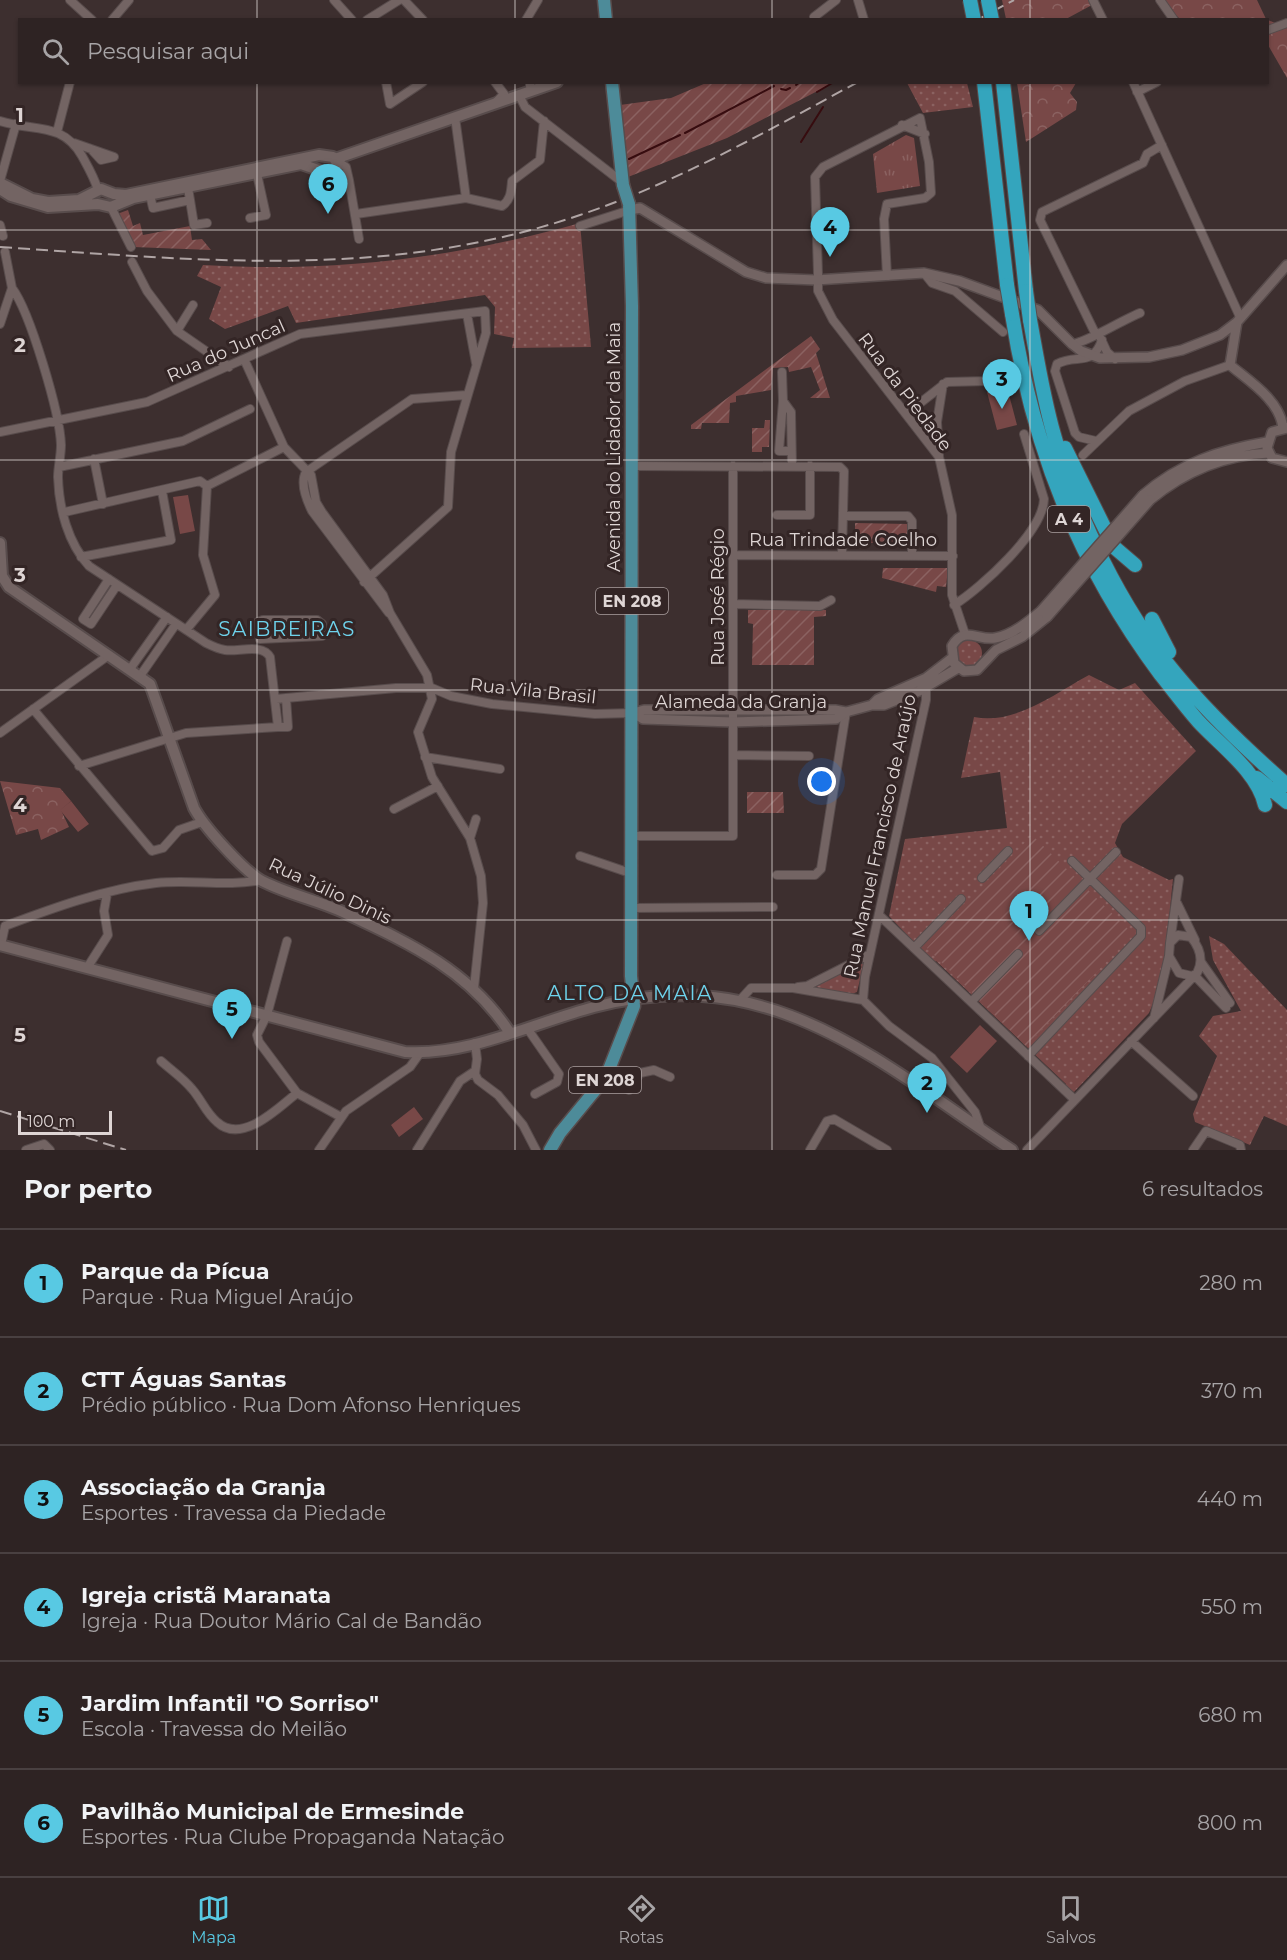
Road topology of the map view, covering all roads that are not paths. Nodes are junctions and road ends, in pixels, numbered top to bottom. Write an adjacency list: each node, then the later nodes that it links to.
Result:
1 (70, 0): 15 (street)
2 (129, 0): 16 (street)
3 (334, 0): 17 (street)
4 (399, 0): 18 (street)
5 (404, 0): 19 (street)
6 (538, 0): 20 (street)
7 (604, 0): 21 (main road)
8 (836, 0): 14 (street)
9 (858, 0): 22 (street)
10 (970, 0): 23 (highway, bridge)
11 (988, 0): 24 (highway, bridge)
12 (1093, 0): 25 (street)
13 (1160, 0): 26 (street)
14 (814, 17)
15 (90, 18)
16 (114, 18)
17 (350, 18)
18 (372, 18)
19 (421, 18)
20 (527, 18)
21 (606, 18)
22 (863, 18)
23 (974, 18)
24 (992, 18)
25 (1101, 18)
26 (1173, 18)
27 (1287, 23): 28 (street)
28 (1269, 30)
29 (69, 84): 49 (street)
30 (386, 84): 31 (street)
31 (420, 84)
32 (496, 84): 41 (street)
33 (533, 84): 41 (main road)
34 (551, 84): 42 (main road)
35 (612, 84): 61 (main road, EN 208)
36 (984, 84): 180 (highway, A 4, bridge)
37 (1003, 84): 113 (highway, A 4, bridge)
38 (1134, 84): 40 (street)
39 (1153, 84): 40 (street)
40 (1137, 92): 52 (street)
41 (504, 94): 43 (street); 55 (main road)
42 (519, 95): 43 (main road); 46 (street)
43 (481, 108): 44 (main road)
44 (455, 117): 55 (main road); 67 (street)
45 (0, 120): 47 (street)
46 (544, 121): 61 (street); 67 (street)
47 (16, 124): 49 (street); 60 (street)
48 (902, 125): 50 (street); 50 (street); 85 (street, Rua da Piedade)
49 (57, 132): 51 (street)
50 (925, 134): 84 (street)
51 (74, 143): 53 (street); 64 (street)
52 (1162, 145): 92 (street); 94 (street)
53 (91, 149)
54 (317, 156): 55 (main road); 56 (main road); 57 (main road)
55 (334, 159): 58 (main road); 59 (street)
56 (315, 168): 57 (main road); 58 (main road)
57 (263, 171): 62 (main road); 65 (main road); 73 (street)
58 (331, 172): 59 (street)
59 (349, 180): 72 (street)
60 (0, 182): 64 (main road)
61 (622, 184): 71 (main road, Avenida do Lidador da Maia / EN 208, bridge)
62 (189, 188): 66 (main road); 68 (street)
63 (0, 189): 69 (main road)
64 (96, 191): 65 (main road); 69 (main road)
65 (114, 194): 70 (main road)
66 (150, 195): 68 (street); 70 (main road)
67 (466, 198): 72 (street)
68 (190, 200): 74 (street)
69 (98, 204): 70 (main road)
70 (113, 207): 79 (street)
71 (630, 207): 76 (street); 85 (street); 123 (main road, Avenida do Lidador da Maia / EN 208)
72 (356, 214): 78 (street)
73 (250, 218)
74 (207, 223)
75 (0, 225): 77 (street)
76 (580, 226)
77 (3, 236)
78 (359, 239)
79 (131, 247)
80 (5, 252): 86 (street)
81 (132, 262): 91 (street)
82 (1287, 265): 92 (street)
83 (924, 273): 84 (street); 93 (street); 95 (street)
84 (887, 276): 85 (street)
85 (816, 280): 108 (street, Rua da Piedade)
86 (12, 288): 90 (street); 109 (street)
87 (194, 305): 91 (street)
88 (1140, 313): 94 (street)
89 (467, 314): 97 (street, Rua do Juncal); 99 (street); 99 (street)
90 (0, 324)
91 (177, 331): 101 (street)
92 (1231, 331): 98 (street); 100 (street)
93 (1003, 332)
94 (1098, 336): 95 (street); 96 (street); 98 (street)
95 (1072, 344): 96 (street)
96 (1090, 356): 98 (street); 114 (street)
97 (244, 359): 101 (street, Rua do Juncal); 116 (street)
98 (1115, 359)
99 (476, 365): 105 (street)
100 (1230, 365): 110 (street); 114 (street)
101 (229, 367): 109 (street, Rua do Juncal)
102 (782, 372): 106 (street)
103 (1010, 377): 104 (street)
104 (943, 384): 108 (street); 120 (street)
105 (466, 395): 128 (street); 145 (street)
106 (783, 401): 117 (street); 117 (street)
107 (250, 409): 121 (street)
108 (906, 414): 120 (street, Rua da Piedade)
109 (57, 419): 111 (street, Rua do Juncal); 127 (street)
110 (1285, 428): 115 (street)
111 (0, 432)
112 (1024, 434): 149 (street)
113 (1054, 435): 142 (highway); 169 (highway, A 4)
114 (1096, 441): 119 (street)
115 (1267, 442): 118 (street); 131 (street, Alameda da Granja)
116 (284, 447): 128 (street); 129 (street)
117 (791, 451): 125 (street)
118 (1269, 453): 122 (street); 131 (street, Alameda da Granja)
119 (1083, 455)
120 (939, 457): 140 (street, Rua da Piedade)
121 (94, 459): 127 (street); 132 (street)
122 (1287, 462)
123 (633, 466): 124 (street); 172 (main road, Avenida do Lidador da Maia / EN 208)
124 (733, 466): 125 (street); 137 (street, Rua José Régio)
125 (792, 466): 126 (street)
126 (810, 466): 134 (street); 135 (street)
127 (59, 467): 133 (street)
128 (306, 471): 145 (street)
129 (207, 486): 130 (street); 154 (street)
130 (162, 491): 132 (street); 141 (street)
131 (1146, 497): 150 (street, Alameda da Granja, bridge)
132 (103, 504): 133 (street)
133 (65, 513): 141 (street)
134 (777, 514)
135 (843, 516): 138 (street); 139 (street)
136 (0, 543): 143 (main road)
137 (733, 555): 138 (street, Rua Trindade Coelho); 148 (street, Rua José Régio)
138 (842, 555): 139 (street, Rua Trindade Coelho)
139 (912, 555): 140 (street, Rua Trindade Coelho)
140 (953, 556): 149 (street, Rua da Piedade)
141 (81, 557): 144 (street)
142 (1135, 565)
143 (1, 576): 159 (main road, Rua Júlio Dinis)
144 (109, 579): 146 (street); 146 (street)
145 (367, 579): 166 (street)
146 (117, 585): 151 (street)
147 (831, 600): 148 (street)
148 (733, 604): 173 (street, Rua José Régio)
149 (954, 605): 155 (street, Rua da Piedade)
150 (1044, 614): 157 (street, Alameda da Granja); 160 (street, Alameda da Granja)
151 (167, 617): 153 (street); 163 (street)
152 (1152, 619): 169 (highway)
153 (176, 624): 154 (street); 164 (street)
154 (186, 630): 158 (street)
155 (965, 634): 157 (street); 161 (street, Alameda da Granja)
156 (260, 639): 156 (street); 158 (street)
157 (982, 639): 160 (street)
158 (257, 649): 168 (street)
159 (109, 655): 163 (main road, Rua Júlio Dinis); 170 (street)
160 (989, 656): 162 (street, Alameda da Granja)
161 (952, 658): 162 (street); 165 (street, Alameda da Granja)
162 (958, 668): 165 (street, Alameda da Granja)
163 (130, 669): 164 (main road, Rua Júlio Dinis)
164 (140, 676): 176 (main road, Rua Júlio Dinis)
165 (926, 682): 171 (street, Alameda da Granja); 207 (street, Rua Manuel Francisco de Araújo)
166 (432, 688): 167 (street, Rua Vila Brasil); 172 (street, Rua Vila Brasil); 179 (street)
167 (286, 698): 168 (street, Rua Vila Brasil); 174 (street)
168 (276, 699): 174 (street)
169 (1201, 701): 183 (highway, A 4)
170 (33, 709): 175 (street); 181 (street)
171 (846, 712): 173 (street, Alameda da Granja); 197 (street)
172 (633, 713): 173 (street, Alameda da Granja); 190 (main road, Avenida do Lidador da Maia / EN 208)
173 (734, 717): 177 (street, Rua José Régio)
174 (278, 727): 176 (street)
175 (0, 733)
176 (171, 737): 181 (street); 188 (main road, Rua Júlio Dinis)
177 (733, 755): 178 (street); 190 (street, Rua José Régio)
178 (809, 756)
179 (425, 757): 182 (street); 184 (street)
180 (1235, 759): 185 (highway, A 4); 186 (highway)
181 (79, 766): 188 (street)
182 (500, 769)
183 (1287, 785)
184 (438, 786): 187 (street); 189 (street)
185 (1287, 802)
186 (1265, 805)
187 (394, 809)
188 (202, 822): 201 (main road, Rua Júlio Dinis)
189 (461, 824): 191 (street); 191 (street)
190 (632, 836): 196 (main road, Avenida do Lidador da Maia / EN 208)
191 (470, 838): 220 (street)
192 (1008, 851): 198 (street)
193 (1116, 852): 199 (street)
194 (580, 856): 196 (street)
195 (1072, 861): 199 (street)
196 (633, 874): 206 (main road, Avenida do Lidador da Maia / EN 208)
197 (777, 875)
198 (982, 878)
199 (1090, 878): 208 (street); 233 (street)
200 (1179, 879): 204 (street)
201 (261, 880): 202 (street); 220 (main road, Rua Júlio Dinis)
202 (107, 894): 212 (street); 218 (street)
203 (961, 899): 213 (street)
204 (1176, 901): 210 (street); 211 (street)
205 (773, 907): 206 (street)
206 (632, 908): 222 (main road, Avenida do Lidador da Maia / EN 208)
207 (879, 915): 213 (street); 214 (street, Rua Manuel Francisco de Araújo)
208 (1040, 931)
209 (286, 941): 226 (street)
210 (1195, 942): 211 (street); 217 (street)
211 (1170, 943): 216 (street)
212 (0, 945): 218 (main road)
213 (914, 948): 225 (street)
214 (870, 954): 221 (street); 224 (street, Rua Manuel Francisco de Araújo)
215 (1018, 954): 225 (street)
216 (1169, 956): 219 (street); 227 (street)
217 (1201, 962): 219 (street); 219 (street)
218 (87, 968): 226 (main road)
219 (1193, 975): 227 (street)
220 (474, 988): 229 (main road, Rua Júlio Dinis)
221 (793, 988): 223 (street); 224 (street)
222 (633, 997): 223 (main road); 228 (main road); 237 (main road, EN 208)
223 (741, 999): 243 (main road)
224 (863, 1000): 243 (street, Rua Manuel Francisco de Araújo)
225 (971, 1002): 233 (street)
226 (267, 1015): 232 (main road); 238 (street)
227 (1154, 1019): 230 (street)
228 (527, 1028): 229 (main road); 239 (street)
229 (510, 1033): 231 (main road)
230 (1131, 1041): 240 (street); 241 (street)
231 (475, 1043): 232 (main road); 235 (street)
232 (420, 1053): 242 (street)
233 (1028, 1056): 241 (street)
234 (160, 1061): 238 (street)
235 (475, 1071): 247 (street); 248 (street)
236 (670, 1077): 237 (street)
237 (605, 1080): 249 (main road, EN 208)
238 (297, 1093): 242 (street)
239 (535, 1094)
240 (1193, 1096)
241 (1075, 1100): 253 (street)
242 (341, 1117): 246 (street)
243 (982, 1131): 252 (main road)
244 (26, 1150): 245 (street)
245 (50, 1150)
246 (319, 1150)
247 (417, 1150)
248 (536, 1150)
249 (550, 1150)
250 (810, 1150): 251 (street)
251 (887, 1150)
252 (1012, 1150)
253 (1027, 1150)
254 (1193, 1150): 255 (street)
255 (1241, 1150)

